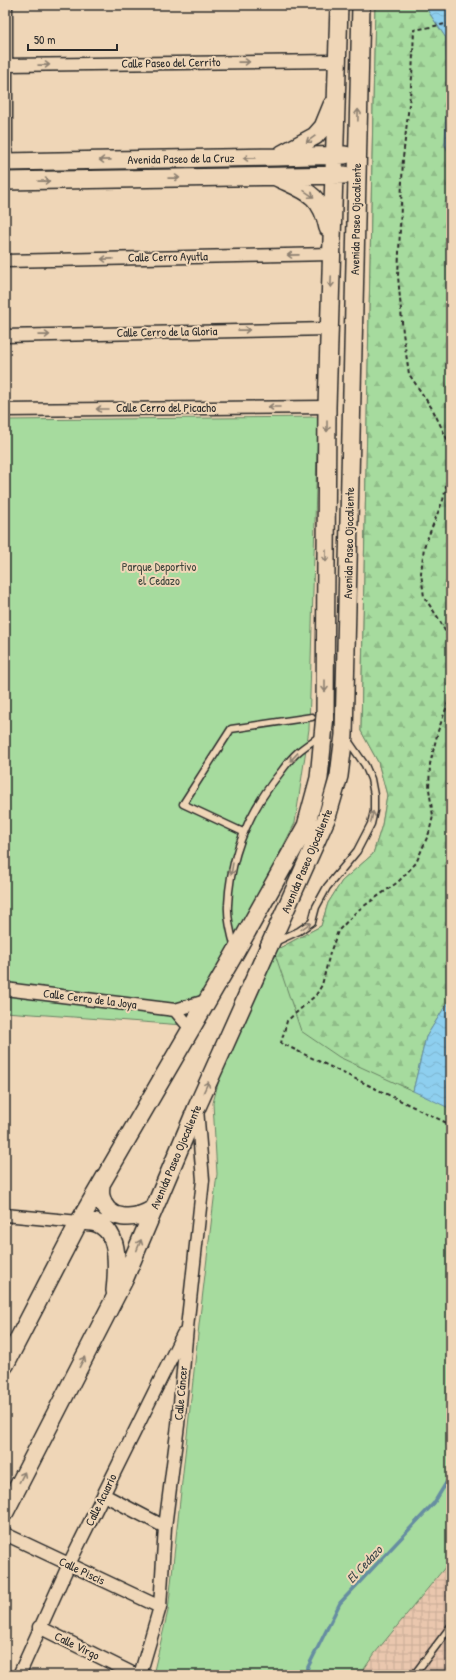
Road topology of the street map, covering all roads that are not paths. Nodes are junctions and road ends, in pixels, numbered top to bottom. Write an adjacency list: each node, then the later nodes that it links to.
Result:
1 (6, 5): 5 (street)
2 (339, 5): 4 (main road, Avenida Paseo Ojocaliente)
3 (361, 5): 7 (main road, Avenida Paseo Ojocaliente, one-way to 3)
4 (337, 61): 5 (street, Calle Paseo del Cerrito, one-way to 4); 6 (main road, Avenida Paseo Ojocaliente)
5 (6, 65): 10 (street)
6 (336, 93): 8 (main road, Avenida Paseo Ojocaliente); 9 (main road, one-way to 9)
7 (358, 154): 8 (main road, Avenida Paseo de la Cruz); 11 (main road, Avenida Paseo Ojocaliente)
8 (334, 155): 9 (main road, Avenida Paseo de la Cruz); 12 (main road, Avenida Paseo Ojocaliente)
9 (276, 157): 10 (main road, Avenida Paseo de la Cruz, one-way to 10)
10 (6, 162)
11 (357, 174): 12 (main road, Avenida Paseo de la Cruz); 23 (main road, Avenida Paseo Ojocaliente)
12 (334, 175): 13 (main road, Avenida Paseo de la Cruz); 15 (main road, Avenida Paseo Ojocaliente)
13 (274, 176): 14 (main road, Avenida Paseo de la Cruz, one-way to 13); 15 (main road, one-way to 15)
14 (5, 182)
15 (332, 250): 16 (street, Calle Cerro Ayutla, one-way to 16); 17 (main road, Avenida Paseo Ojocaliente, one-way to 17)
16 (5, 261)
17 (329, 329): 18 (street, Calle Cerro de la Gloria, one-way to 17); 19 (main road, Avenida Paseo Ojocaliente)
18 (5, 336)
19 (327, 407): 20 (street, Calle Cerro del Picacho, one-way to 20); 22 (main road, Avenida Paseo Ojocaliente, one-way to 22)
20 (5, 410)
21 (312, 717): 24 (lane)
22 (325, 733): 24 (lane, one-way to 24); 26 (main road, Avenida Paseo Ojocaliente)
23 (344, 735): 25 (main road, Avenida Paseo Ojocaliente); 25 (lane, one-way to 23)
24 (243, 832): 26 (lane, one-way to 26)
25 (271, 944): 31 (main road, Avenida Paseo Ojocaliente, one-way to 25)
26 (235, 953): 28 (main road, Avenida Paseo Ojocaliente)
27 (5, 989): 29 (street, Calle Cerro de la Joya)
28 (206, 1001): 29 (street); 30 (main road, Avenida Paseo Ojocaliente)
29 (175, 1010): 30 (street)
30 (191, 1029): 32 (main road, Avenida Paseo Ojocaliente)
31 (197, 1108): 33 (main road, Avenida Paseo Ojocaliente); 37 (street, Calle Cáncer)
32 (101, 1184): 33 (main road); 35 (main road, Avenida Paseo Ojocaliente)
33 (153, 1209): 36 (main road, Avenida Paseo Ojocaliente, one-way to 33)
34 (5, 1215): 35 (street)
35 (79, 1222): 36 (main road); 38 (main road, Avenida Paseo Ojocaliente)
36 (114, 1301): 40 (main road, Avenida Paseo Ojocaliente, one-way to 36)
37 (187, 1328): 39 (street, Calle Acuario); 41 (street, Calle Cáncer)
38 (5, 1365)
39 (104, 1495): 41 (street); 43 (street, Calle Acuario)
40 (5, 1512)
41 (165, 1527): 44 (street, Calle Cáncer)
42 (5, 1534): 43 (street, Calle Piscis)
43 (69, 1564): 44 (street, Calle Piscis); 46 (street, Calle Acuario)
44 (160, 1607): 49 (street, Calle Cáncer)
45 (451, 1626): 50 (lane)
46 (39, 1627): 47 (street, Calle Acuario); 48 (street, Calle Virgo)
47 (19, 1675)
48 (136, 1675)
49 (140, 1675)
50 (414, 1675)

